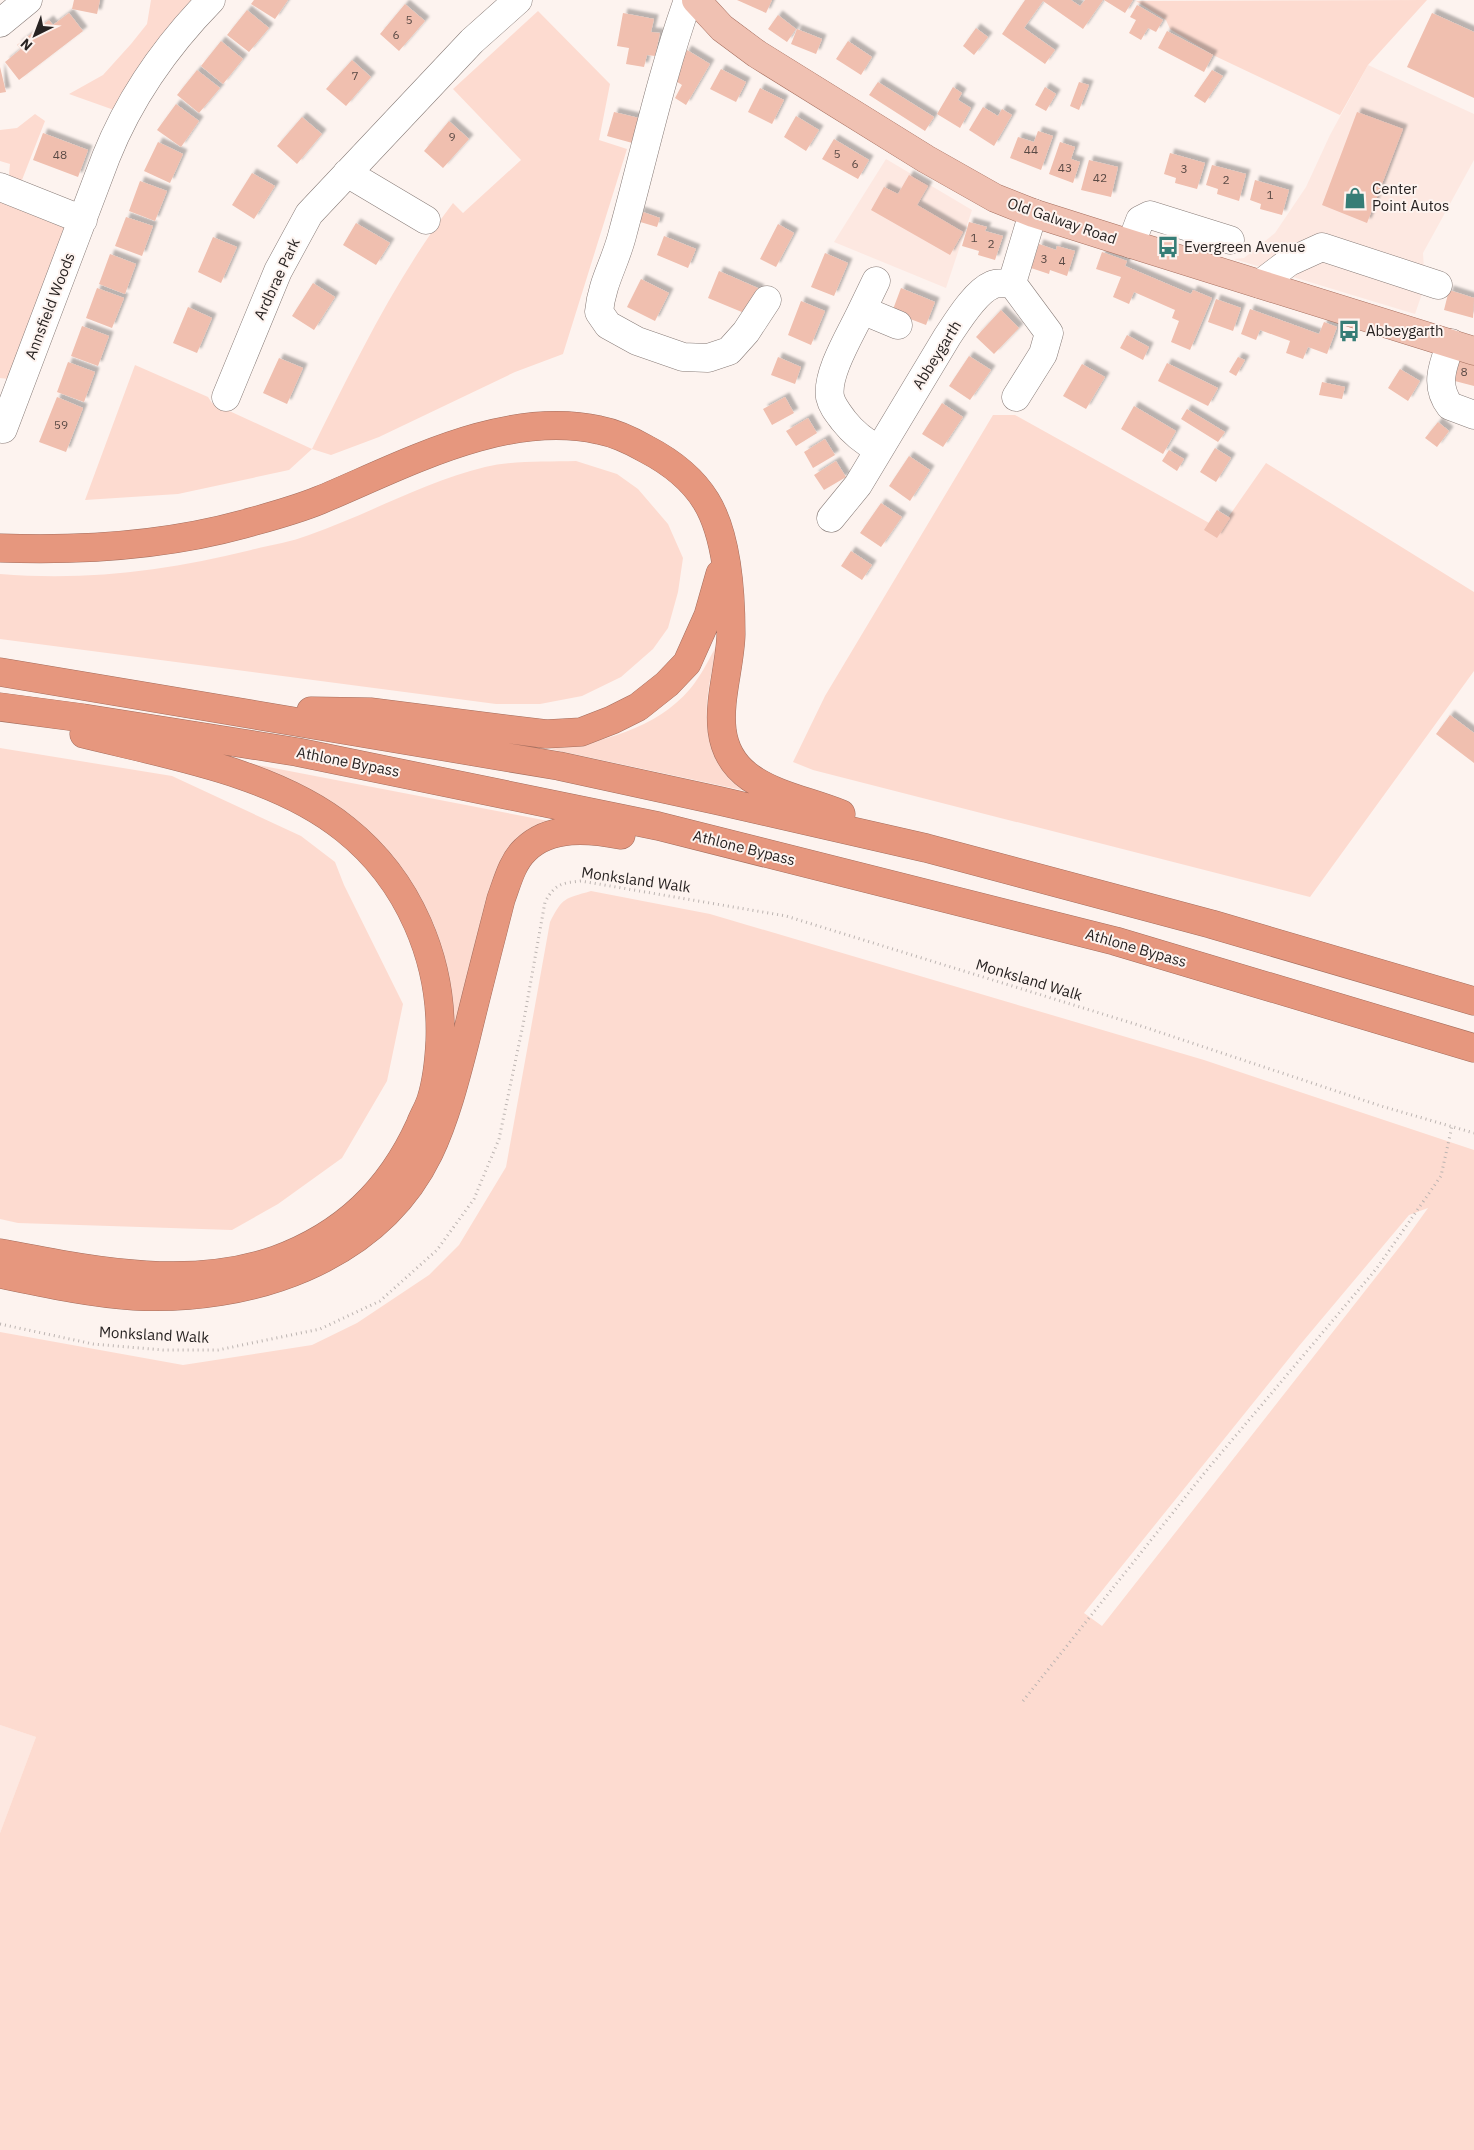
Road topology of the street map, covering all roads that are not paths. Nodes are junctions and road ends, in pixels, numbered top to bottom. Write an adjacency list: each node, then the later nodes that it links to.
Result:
1 (28, 0): 6 (street)
2 (211, 0): 10 (street, Annsfield Woods)
3 (518, 0): 7 (street, Ardbrae Park)
4 (688, 0): 18 (street)
5 (696, 0): 9 (main road, Old Galway Road)
6 (0, 23)
7 (347, 173): 11 (street); 23 (street, Ardbrae Park)
8 (0, 187): 10 (street)
9 (1033, 213): 13 (main road, Old Galway Road); 15 (street)
10 (83, 220): 22 (street, Annsfield Woods)
11 (426, 220)
12 (1230, 240): 13 (street)
13 (1130, 244): 16 (main road, Old Galway Road)
14 (876, 281): 19 (street)
15 (1012, 284): 24 (street); 27 (street, Abbeygarth)
16 (1260, 284): 17 (street); 21 (main road, Old Galway Road)
17 (1438, 285)
18 (767, 300)
19 (862, 310): 20 (street); 27 (street)
20 (898, 325)
21 (1463, 347): 25 (street)
22 (8, 390): 26 (street, Annsfield Woods)
23 (226, 397)
24 (1016, 397)
25 (1474, 415)
26 (3, 429)
27 (879, 450): 28 (street, Abbeygarth)
28 (831, 518)
29 (0, 548): 30 (highway)
30 (726, 553): 33 (highway); 35 (highway)
31 (0, 672): 33 (highway, Athlone Bypass)
32 (0, 709): 34 (highway, Athlone Bypass); 38 (highway)
33 (222, 709): 35 (highway, Athlone Bypass)
34 (732, 846): 37 (highway, Athlone Bypass); 39 (highway)
35 (926, 848): 36 (highway, Athlone Bypass)
36 (1474, 1001)
37 (1474, 1048)
38 (0, 1253)
39 (0, 1274)

